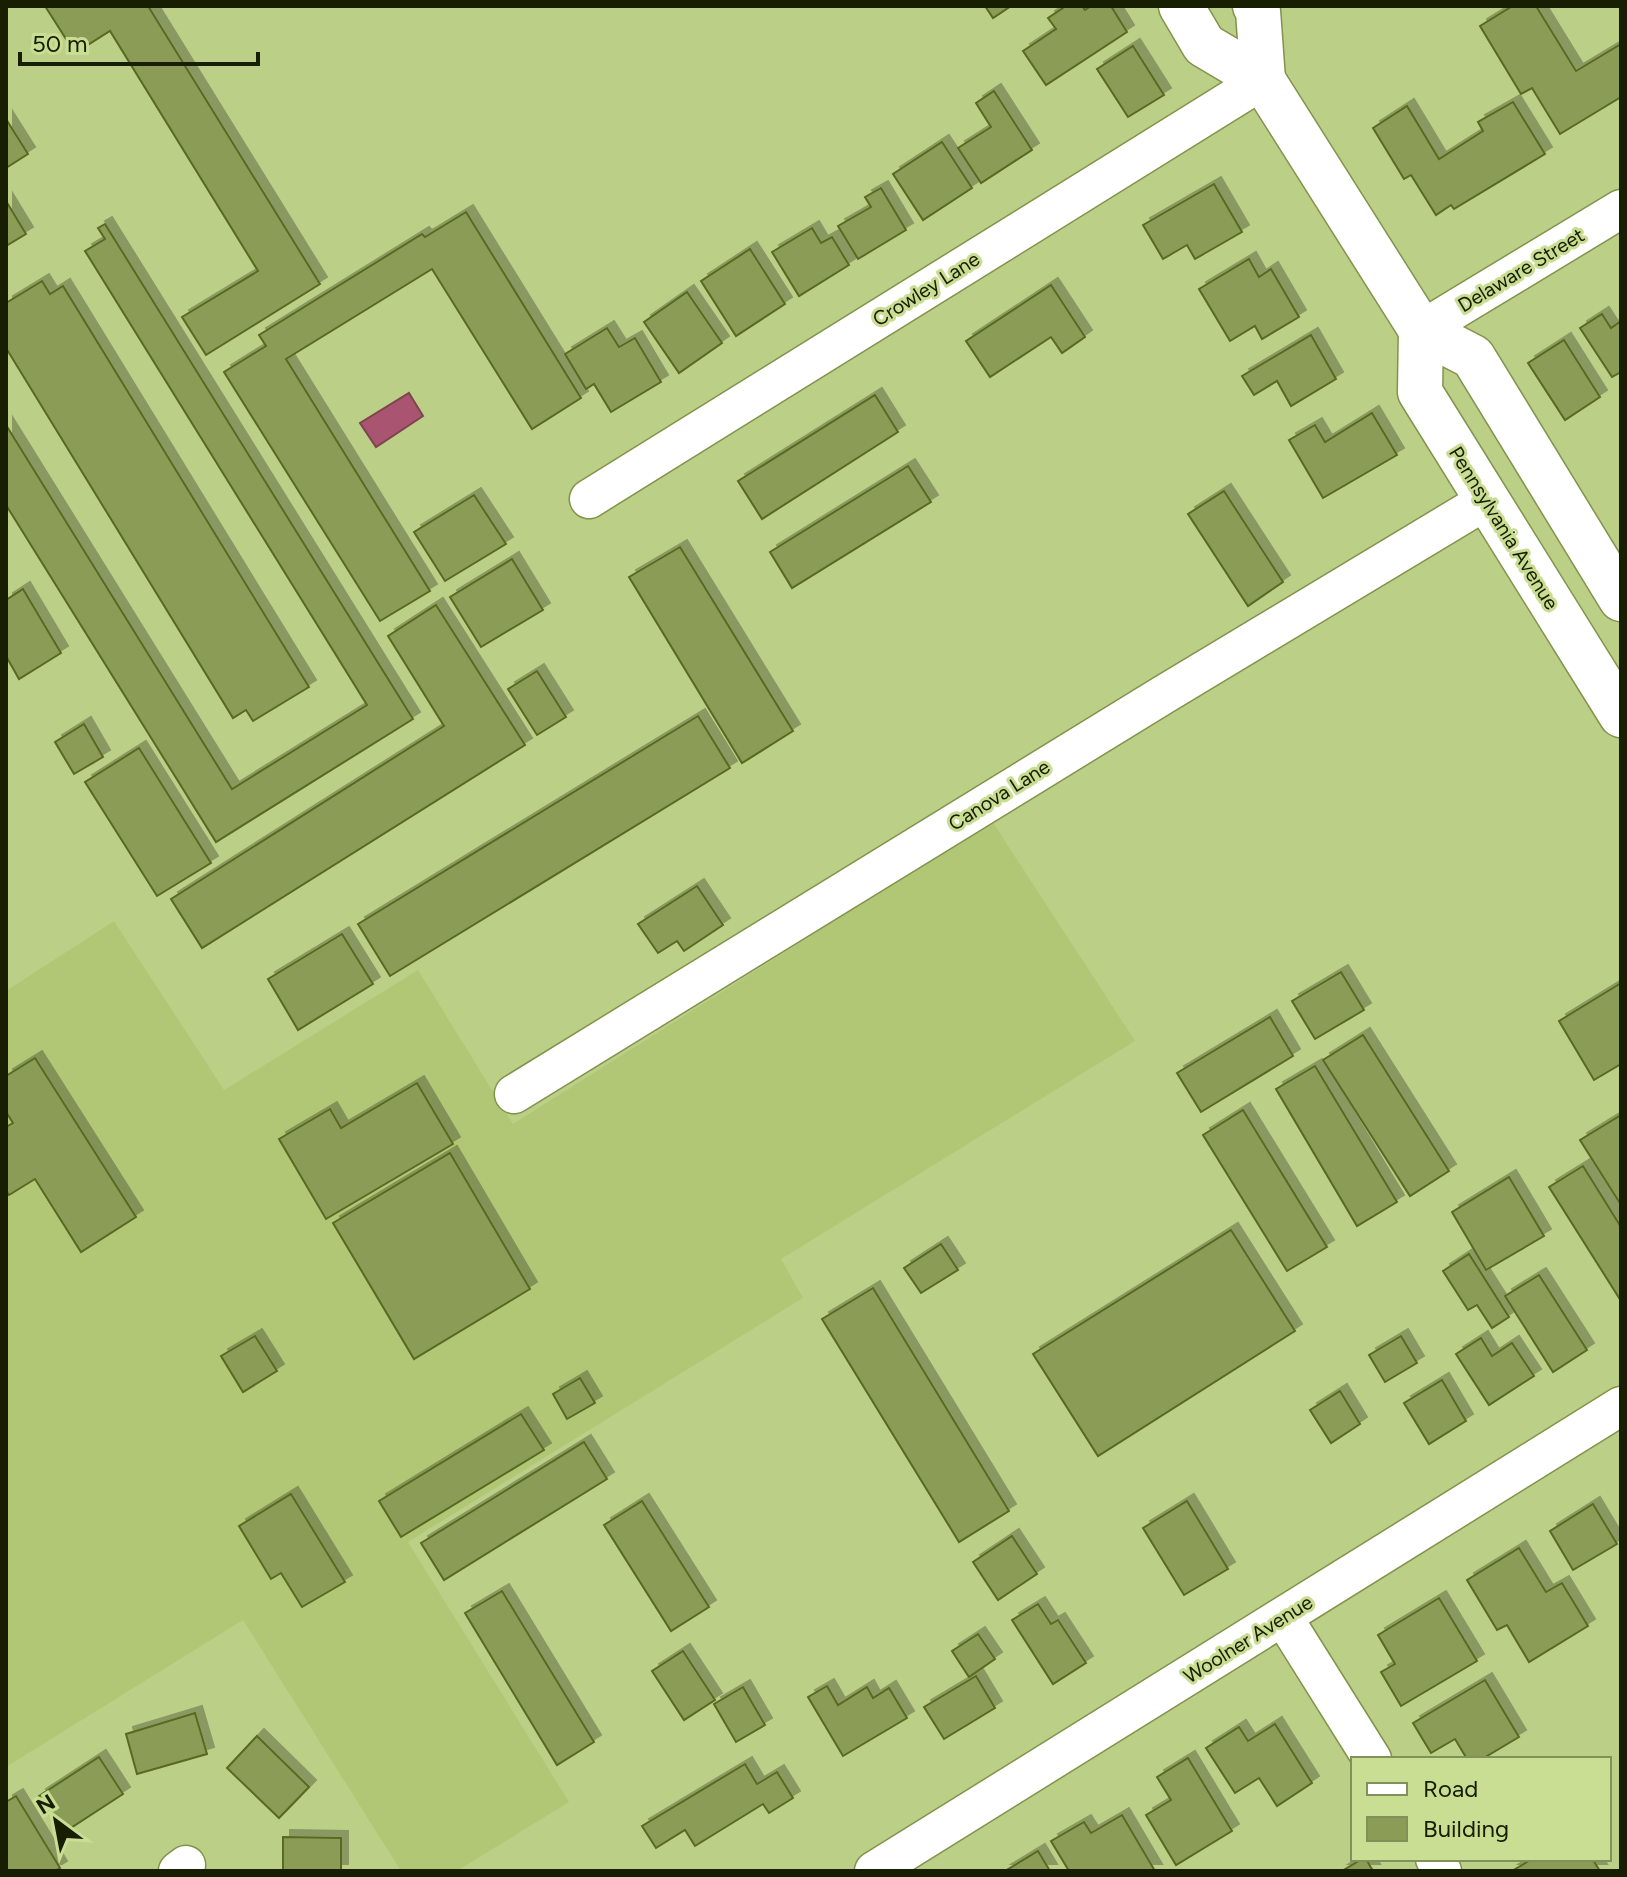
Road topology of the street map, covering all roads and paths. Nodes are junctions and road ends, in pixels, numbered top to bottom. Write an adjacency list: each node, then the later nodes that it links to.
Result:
1 (1181, 6): 3 (main road)
2 (1255, 6): 3 (main road)
3 (1263, 80): 5 (main road); 6 (street, Crowley Lane)
4 (1621, 209): 5 (street, Delaware Street)
5 (1421, 330): 7 (main road, Pennsylvania Avenue); 8 (main road)
6 (589, 499)
7 (1487, 500): 9 (main road, Pennsylvania Avenue); 10 (street, Canova Lane)
8 (1621, 599)
9 (1621, 715)
10 (514, 1094)
11 (1621, 1406): 12 (street, Woolner Avenue)
12 (1283, 1617): 13 (street); 14 (street, Woolner Avenue)
13 (1371, 1757)
14 (874, 1871)

